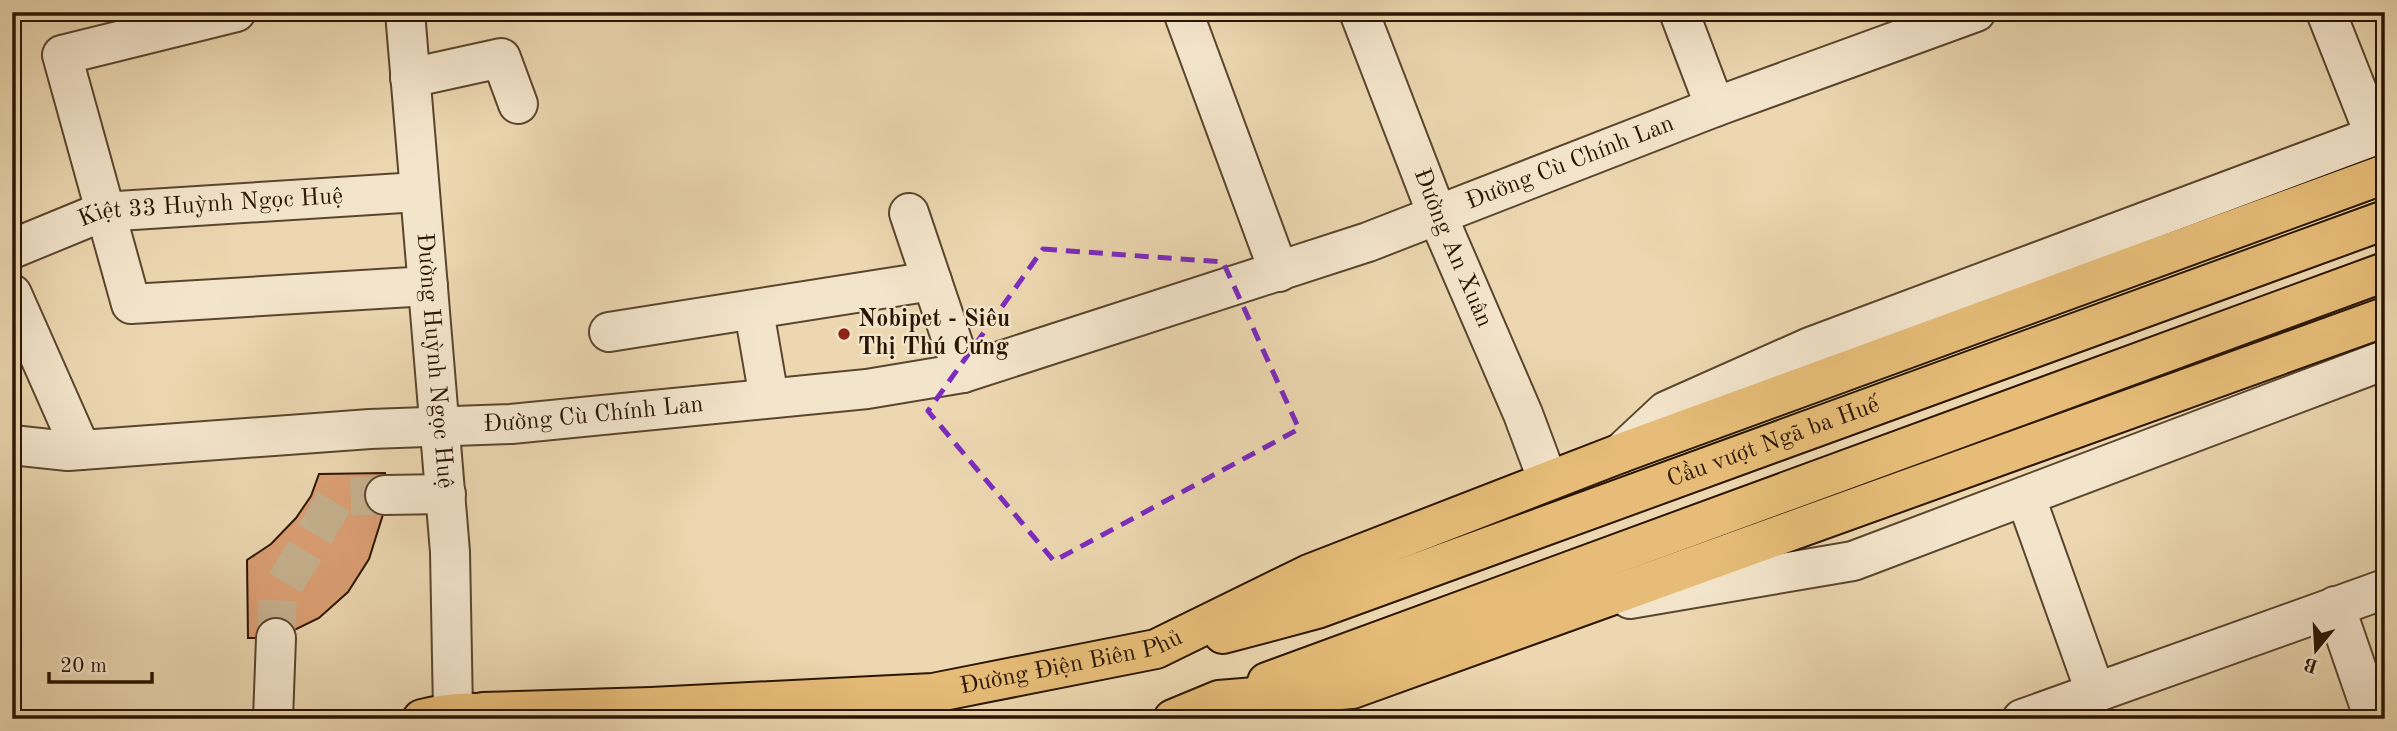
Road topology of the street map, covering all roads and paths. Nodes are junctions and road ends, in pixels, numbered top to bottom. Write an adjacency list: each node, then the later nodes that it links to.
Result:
1 (236, 12): 21 (street)
2 (405, 12): 8 (street, Đường Huỳnh Ngọc Huệ)
3 (1183, 12): 18 (street)
4 (1359, 12): 15 (street, Đường An Xuân)
5 (1679, 12): 10 (street)
6 (1976, 12): 10 (street, Đường Cù Chính Lan)
7 (2326, 12): 11 (street)
8 (410, 78): 9 (street); 13 (street, Đường Huỳnh Ngọc Huệ)
9 (518, 104)
10 (1715, 107): 15 (street, Đường Cù Chính Lan)
11 (2380, 134): 32 (street)
12 (2385, 174): 32 (main road, Cầu vượt Ngã ba Huế)
13 (418, 192): 17 (street, Kiệt 33 Huỳnh Ngọc Huệ); 21 (street, Đường Huỳnh Ngọc Huệ)
14 (909, 212): 20 (street)
15 (1438, 216): 18 (street, Đường Cù Chính Lan); 33 (street, Đường An Xuân)
16 (2385, 220): 41 (main road, Cầu vượt Ngã ba Huế)
17 (12, 250)
18 (1279, 272): 27 (street, Đường Cù Chính Lan)
19 (2385, 272): 43 (main road, Cầu vượt Ngã ba Huế)
20 (932, 281): 23 (street); 27 (street)
21 (428, 286): 29 (street, Đường Huỳnh Ngọc Huệ)
22 (12, 294): 31 (street)
23 (754, 311): 25 (street); 28 (street)
24 (2385, 317): 39 (main road)
25 (609, 332)
26 (2385, 360): 36 (street)
27 (963, 373): 28 (street, Đường Cù Chính Lan)
28 (769, 398): 29 (street, Đường Cù Chính Lan)
29 (440, 426): 31 (street, Đường Cù Chính Lan); 34 (street, Đường Huỳnh Ngọc Huệ)
30 (12, 445): 31 (street, Đường Cù Chính Lan)
31 (82, 450)
32 (1621, 453): 33 (main road, Đường Điện Biên Phủ)
33 (1548, 481): 41 (main road, Đường Điện Biên Phủ)
34 (446, 494): 35 (street); 45 (street, Đường Huỳnh Ngọc Huệ)
35 (385, 495)
36 (2026, 498): 39 (street); 42 (street)
37 (2385, 589): 38 (street)
38 (2335, 606): 42 (street); 49 (street)
39 (1577, 609): 44 (main road)
40 (276, 638): 46 (street)
41 (1156, 649): 45 (main road, Đường Điện Biên Phủ)
42 (2095, 691): 48 (street)
43 (1219, 700): 44 (main road); 47 (main road)
44 (1283, 706)
45 (466, 715)
46 (273, 719)
47 (1173, 719)
48 (2022, 719)
49 (2374, 719)

